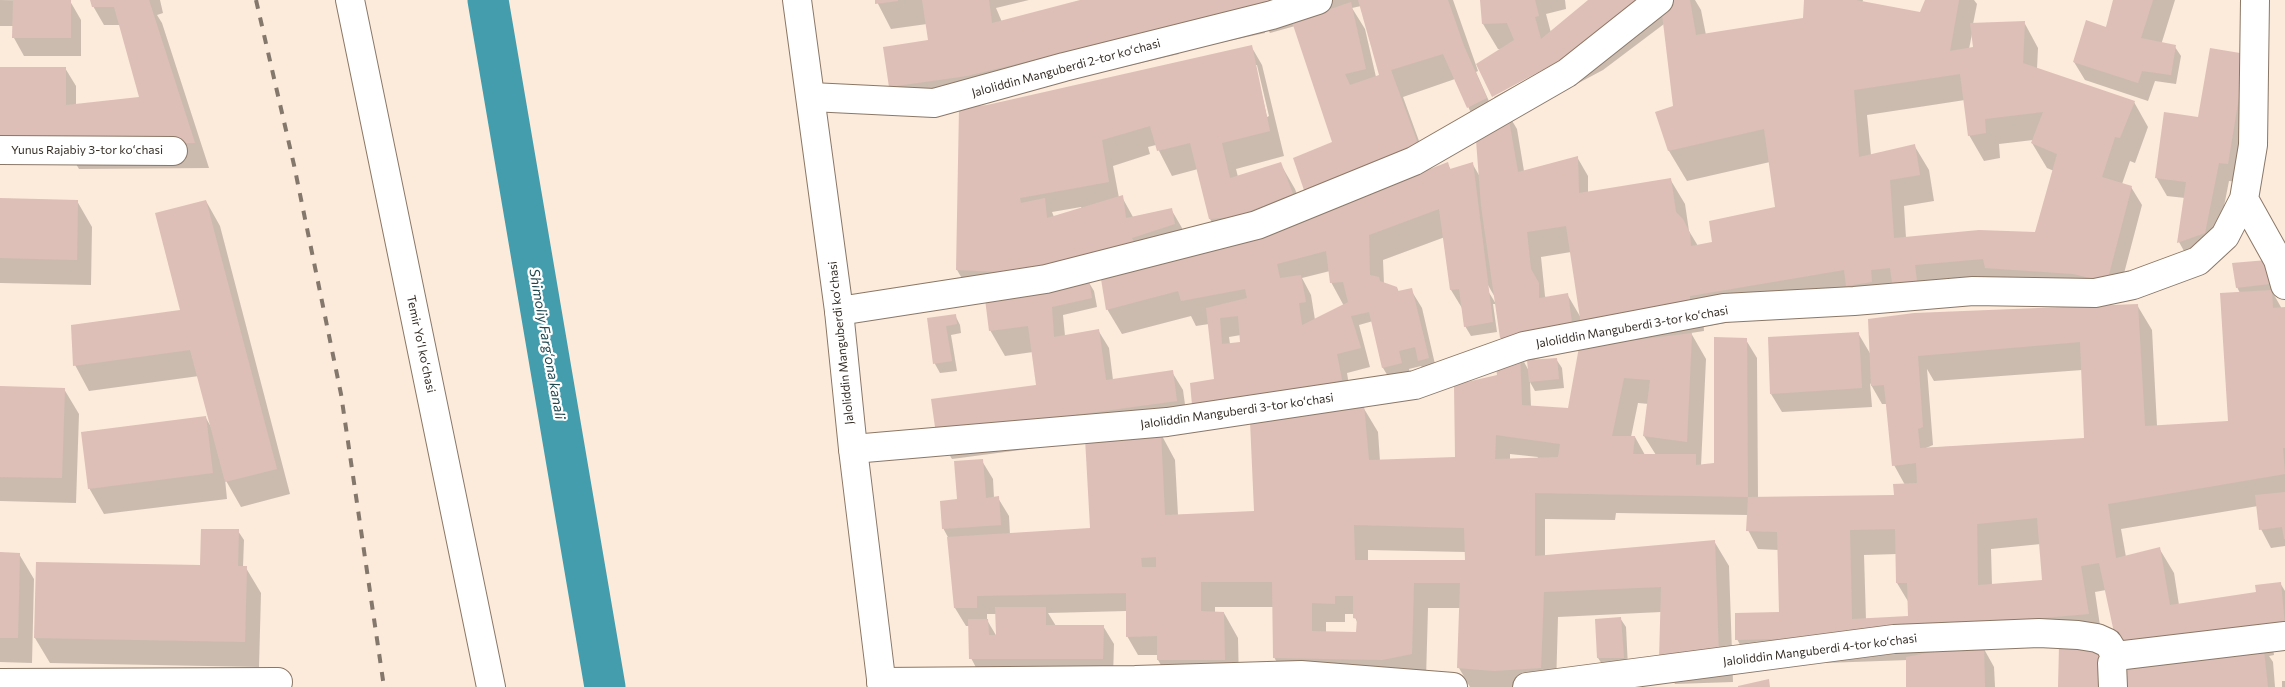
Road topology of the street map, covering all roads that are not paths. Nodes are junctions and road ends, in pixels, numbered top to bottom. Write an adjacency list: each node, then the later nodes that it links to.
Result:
1 (350, 0): 18 (street, Temir Yoʻl koʻchasi)
2 (797, 0): 6 (street, Jaloliddin Manguberdi koʻchasi)
3 (1318, 0): 6 (street, Jaloliddin Manguberdi 2-tor koʻchasi)
4 (1659, 0): 11 (street)
5 (2255, 0): 9 (street, Jaloliddin Manguberdi 3-tor koʻchasi)
6 (811, 97): 11 (street, Jaloliddin Manguberdi koʻchasi)
7 (0, 150): 8 (street, Yunus Rajabiy 3-tor koʻchasi)
8 (173, 151)
9 (2244, 199): 10 (street); 12 (street, Jaloliddin Manguberdi 3-tor koʻchasi)
10 (2285, 285)
11 (838, 311): 12 (street, Jaloliddin Manguberdi koʻchasi)
12 (853, 449): 17 (street, Jaloliddin Manguberdi koʻchasi)
13 (2285, 636): 14 (street)
14 (2116, 656): 20 (street, Jaloliddin Manguberdi 4-tor koʻchasi); 21 (street)
15 (278, 682): 16 (street)
16 (0, 683)
17 (882, 685): 19 (street)
18 (491, 687)
19 (1452, 687)
20 (1527, 687)
21 (2113, 687)

